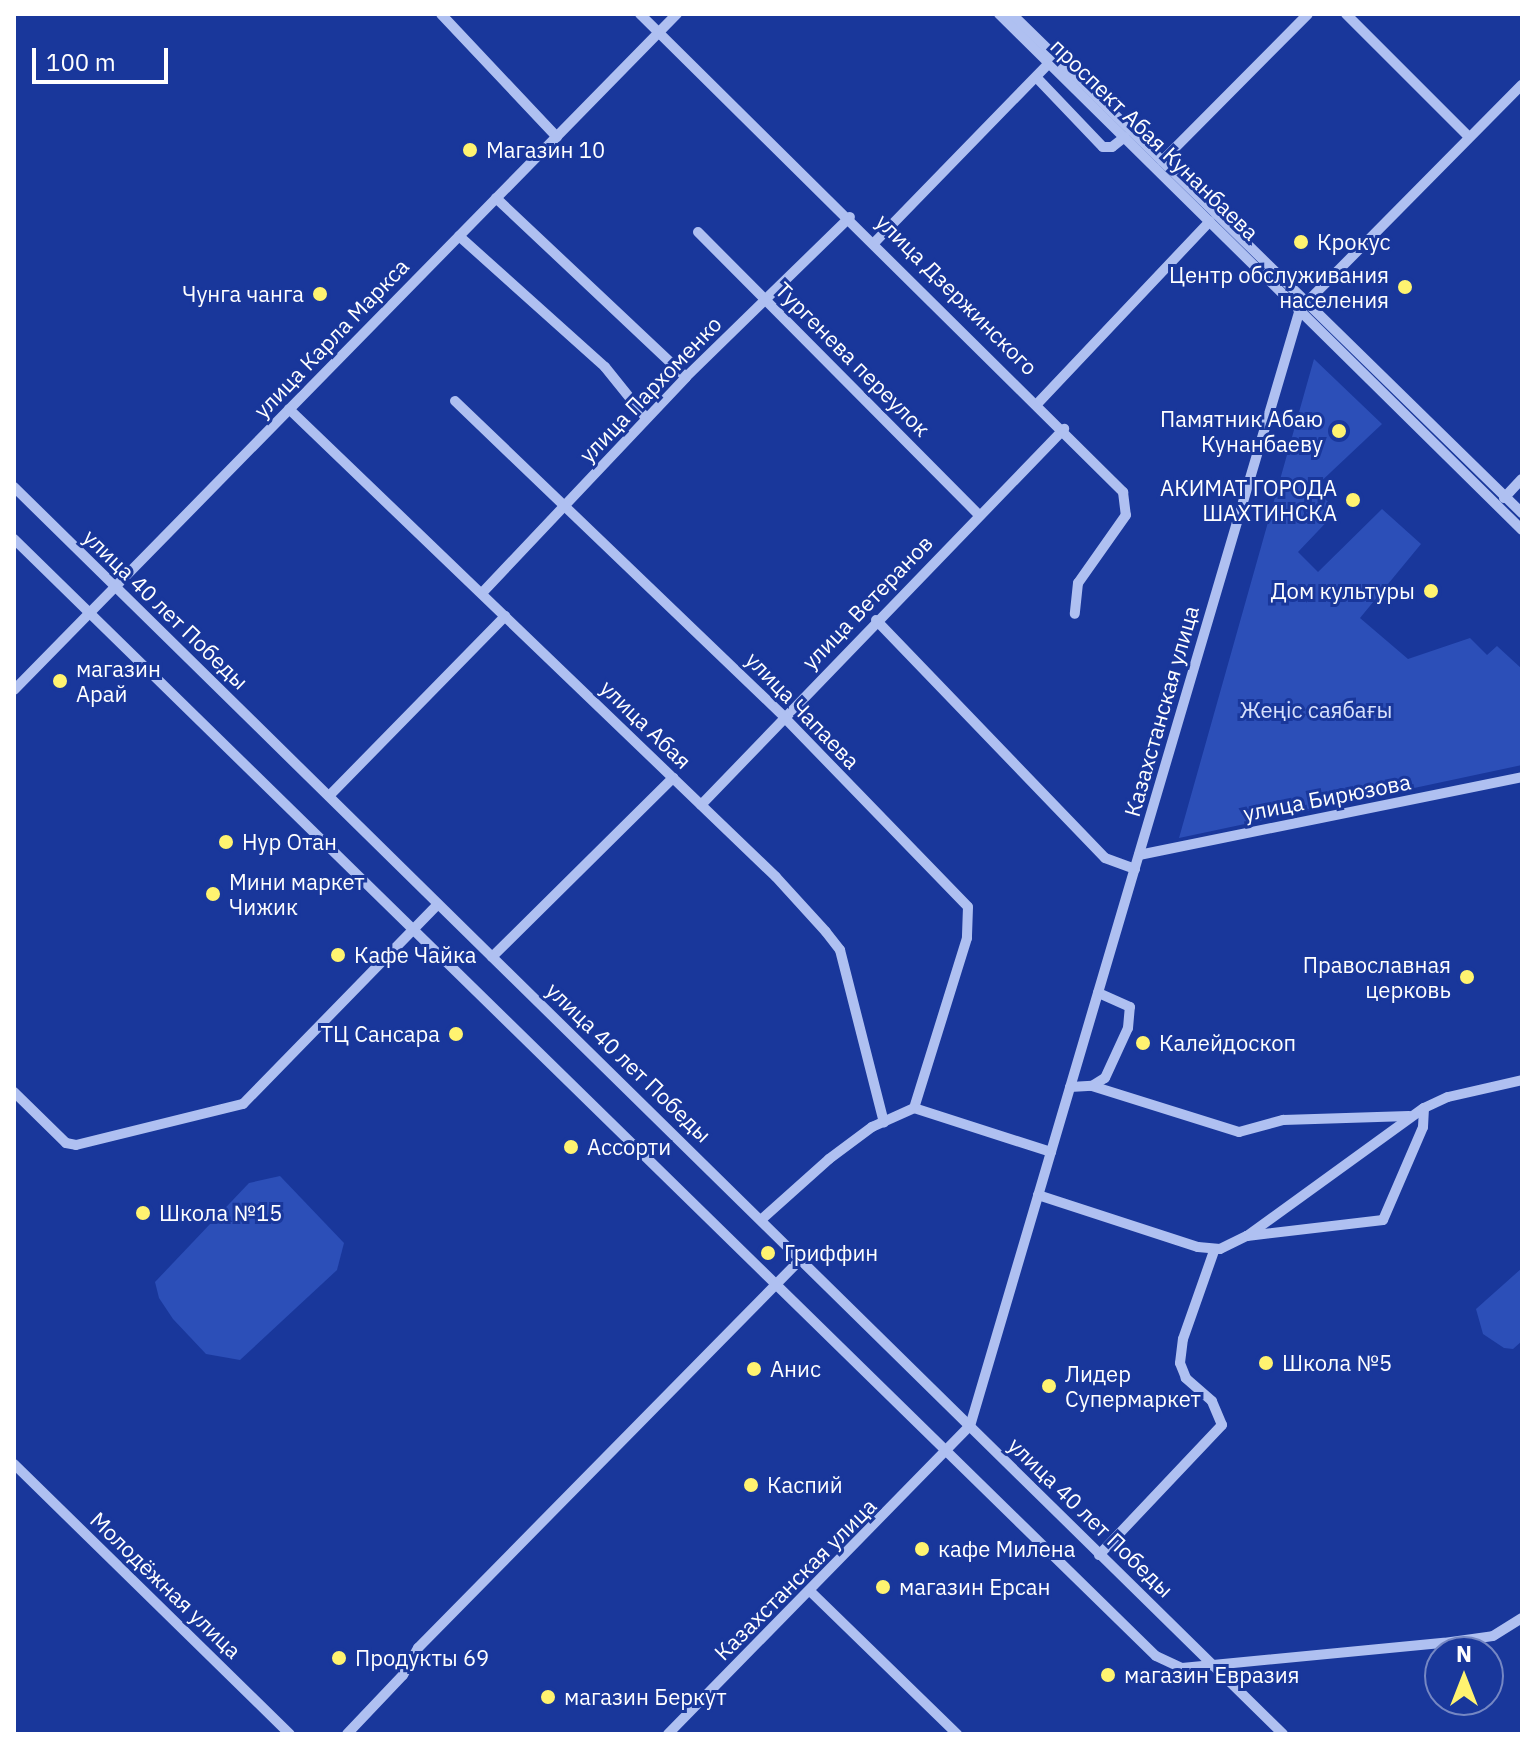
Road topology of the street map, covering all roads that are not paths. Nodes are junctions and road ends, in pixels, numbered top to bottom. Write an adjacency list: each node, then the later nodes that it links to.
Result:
1 (441, 14): 12 (street)
2 (640, 14): 8 (street, улица Дзержинского)
3 (677, 14): 8 (street, улица Карла Маркса)
4 (999, 14): 9 (street, проспект Абая Кунанбаева)
5 (1012, 14): 9 (street, проспект Абая Кунанбаева)
6 (1308, 14): 15 (street)
7 (1346, 14): 14 (street)
8 (661, 30): 12 (street, улица Карла Маркса); 17 (street, улица Дзержинского)
9 (1052, 61): 10 (street); 13 (street, проспект Абая Кунанбаева); 15 (street, проспект Абая Кунанбаева)
10 (1037, 78): 13 (street); 21 (street)
11 (1522, 85): 14 (street)
12 (557, 137): 16 (street, улица Карла Маркса)
13 (1125, 137): 18 (street, проспект Абая Кунанбаева)
14 (1469, 137): 23 (street)
15 (1162, 161): 23 (street, проспект Абая Кунанбаева)
16 (496, 198): 20 (street, улица Карла Маркса); 25 (street)
17 (850, 217): 21 (street, улица Дзержинского); 22 (street, улица Пархоменко)
18 (1210, 221): 24 (street, проспект Абая Кунанбаева); 27 (street)
19 (698, 232): 22 (street, Тургенева переулок)
20 (459, 236): 28 (street, улица Карла Маркса); 29 (street)
21 (875, 242): 27 (street, улица Дзержинского)
22 (766, 299): 25 (street, улица Пархоменко); 37 (street, Тургенева переулок)
23 (1310, 300): 24 (street); 33 (street, проспект Абая Кунанбаева)
24 (1300, 309): 35 (street, проспект Абая Кунанбаева); 52 (street, Казахстанская улица)
25 (686, 377): 29 (street, улица Пархоменко)
26 (455, 401): 34 (street, улица Чапаева)
27 (1038, 403): 30 (street, улица Дзержинского)
28 (289, 409): 40 (street, улица Карла Маркса); 41 (street, улица Абая)
29 (646, 418): 34 (street, улица Пархоменко)
30 (1064, 429): 37 (street, улица Ветеранов); 43 (street, улица Дзержинского)
31 (1522, 479): 33 (street)
32 (14, 487): 40 (street, улица 40 лет Победы)
33 (1507, 495): 35 (street); 36 (street, проспект Абая Кунанбаева)
34 (566, 504): 41 (street, улица Пархоменко); 47 (street, улица Чапаева)
35 (1498, 504): 38 (street, проспект Абая Кунанбаева)
36 (1522, 513)
37 (979, 515): 45 (street, улица Ветеранов)
38 (1522, 530)
39 (14, 539): 42 (street)
40 (115, 586): 42 (street, улица Карла Маркса); 50 (street, улица 40 лет Победы)
41 (482, 593): 44 (street, улица Абая)
42 (89, 613): 46 (street, улица Карла Маркса); 55 (street)
43 (1075, 614)
44 (505, 616): 49 (street, улица Абая); 50 (street)
45 (876, 620): 47 (street, улица Ветеранов); 53 (street)
46 (14, 690)
47 (784, 717): 51 (street, улица Ветеранов); 62 (street, улица Чапаева)
48 (1522, 777): 52 (street, улица Бирюзова)
49 (673, 778): 51 (street, улица Абая); 56 (street)
50 (329, 796): 54 (street, улица 40 лет Победы)
51 (701, 805): 65 (street, улица Абая)
52 (1139, 855): 53 (street, Казахстанская улица)
53 (1135, 869): 57 (street, Казахстанская улица)
54 (438, 904): 55 (street); 56 (street, улица 40 лет Победы)
55 (413, 928): 61 (street); 72 (street)
56 (492, 957): 68 (street, улица 40 лет Победы)
57 (1098, 993): 59 (street); 60 (street, Казахстанская улица)
58 (1522, 1080): 63 (street)
59 (1092, 1086): 60 (street); 64 (street)
60 (1070, 1087): 66 (street, Казахстанская улица)
61 (14, 1092)
62 (914, 1108): 65 (street); 66 (street)
63 (1424, 1108): 64 (street); 69 (street)
64 (1411, 1115): 69 (street)
65 (884, 1122): 68 (street)
66 (1051, 1152): 67 (street, Казахстанская улица)
67 (1038, 1195): 70 (street); 73 (street, Казахстанская улица)
68 (762, 1219): 71 (street, улица 40 лет Победы)
69 (1247, 1236): 70 (street)
70 (1214, 1251): 76 (street)
71 (801, 1259): 72 (street); 73 (street, улица 40 лет Победы)
72 (777, 1283): 74 (street); 81 (street)
73 (970, 1426): 74 (street, Казахстанская улица); 76 (street, улица 40 лет Победы)
74 (949, 1451): 77 (street, Казахстанская улица); 79 (street)
75 (14, 1464): 80 (street, Молодёжная улица)
76 (1099, 1555): 79 (street, улица 40 лет Победы)
77 (811, 1592): 82 (street, Казахстанская улица); 83 (street)
78 (1522, 1618): 79 (street)
79 (1217, 1665): 84 (street, улица 40 лет Победы)
80 (290, 1734)
81 (347, 1734)
82 (668, 1734)
83 (957, 1734)
84 (1283, 1734)

